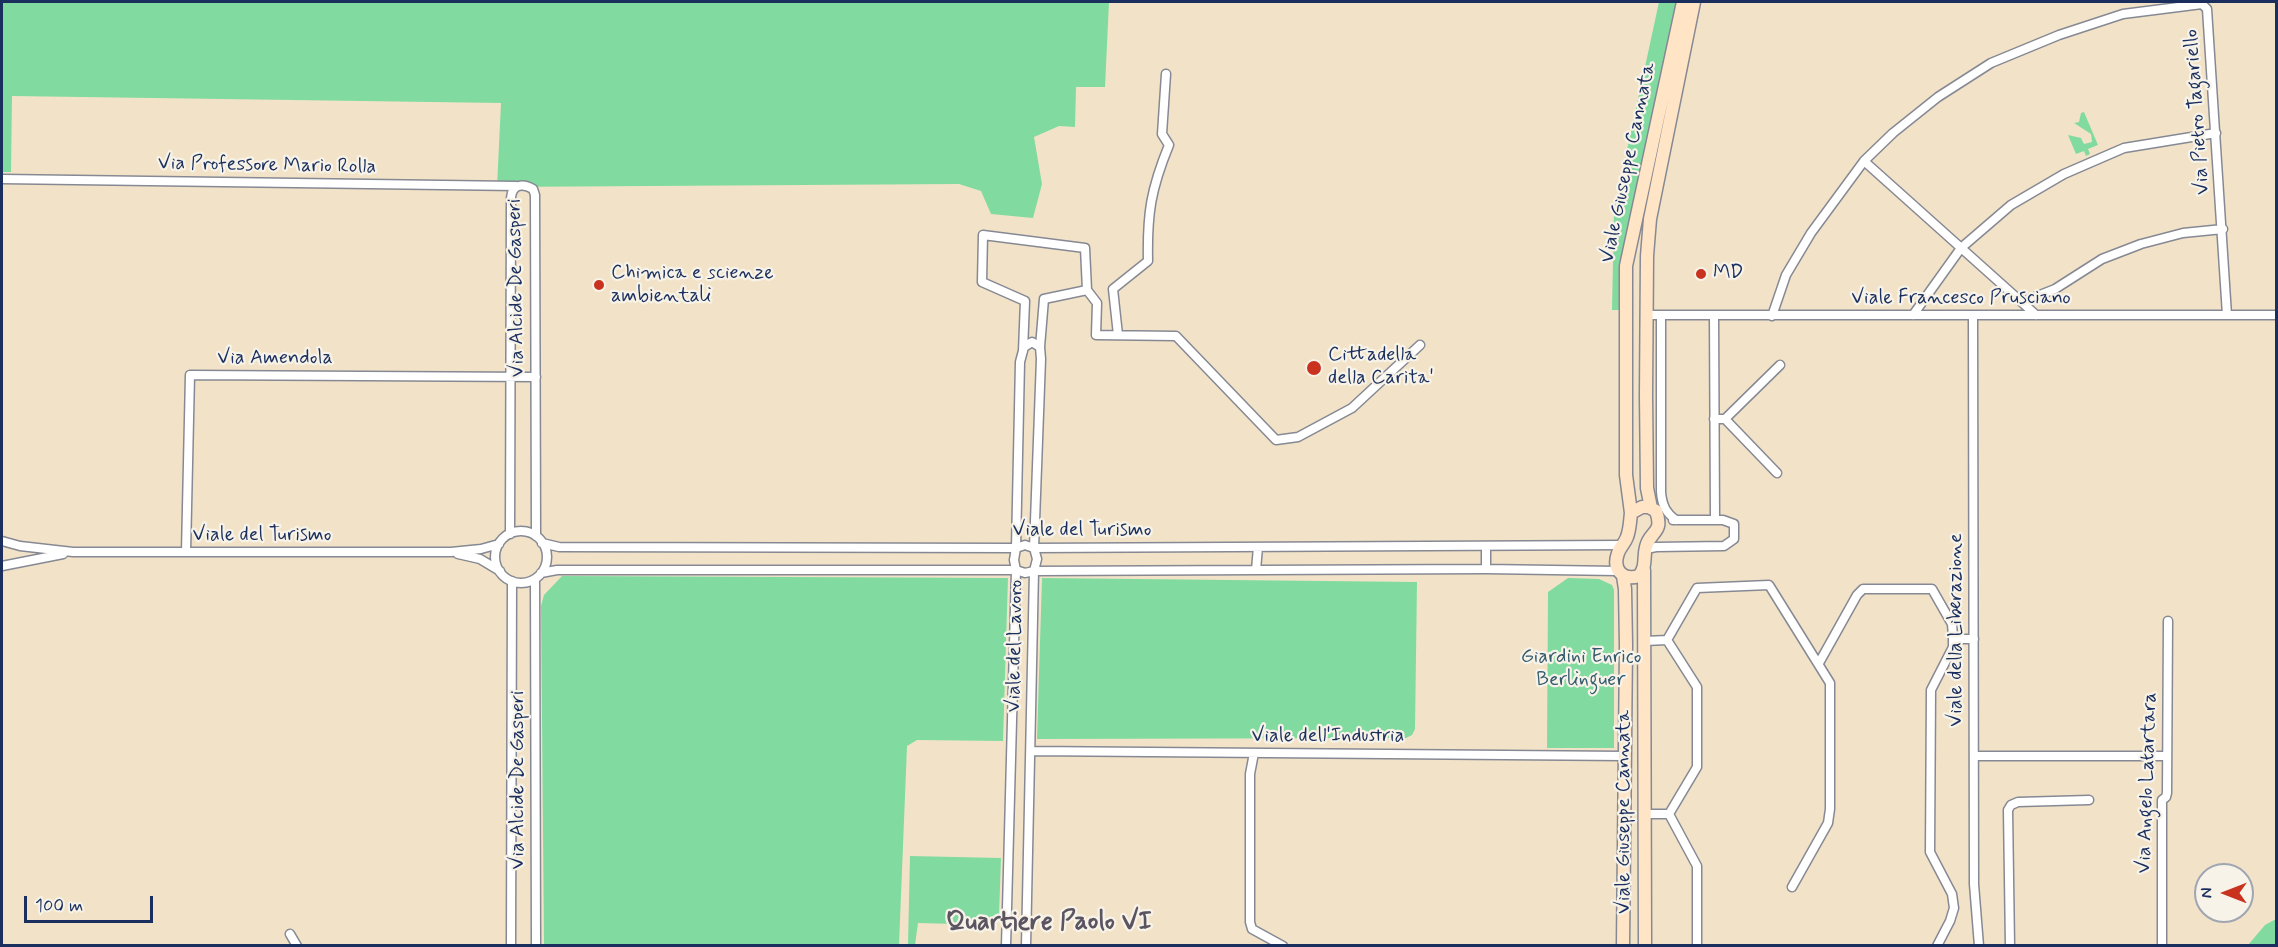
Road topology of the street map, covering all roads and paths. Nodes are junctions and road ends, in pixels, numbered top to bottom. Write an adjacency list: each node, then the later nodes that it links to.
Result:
1 (1683, 2): 32 (street, Viale Giuseppe Cannata)
2 (1694, 2): 12 (street, Viale Giuseppe Cannata)
3 (1166, 74): 21 (street)
4 (2216, 133): 5 (street, Via Pietro Tagariello); 8 (street, Via Pietro Tagariello); 9 (street)
5 (1864, 161): 9 (street); 15 (street, Via Pietro Tagariello)
6 (2, 178): 7 (street, Via Professore Mario Rolla)
7 (516, 186): 26 (street, Via Alcide De Gasperi); 27 (street, Via Alcide De Gasperi)
8 (2223, 229): 11 (street); 19 (street, Via Pietro Tagariello)
9 (1961, 248): 11 (street); 16 (street)
10 (1087, 290): 21 (street); 23 (street, Viale del Lavoro); 24 (street, Viale del Lavoro)
11 (2022, 302): 18 (street)
12 (1646, 315): 13 (street, Viale Francesco Prusciano); 31 (street, Viale Giuseppe Cannata)
13 (1661, 315): 14 (street, Viale Francesco Prusciano); 34 (street)
14 (1714, 315): 15 (street, Viale Francesco Prusciano); 28 (street)
15 (1773, 315): 16 (street, Viale Francesco Prusciano)
16 (1914, 315): 17 (street, Viale Francesco Prusciano)
17 (1973, 315): 18 (street, Viale Francesco Prusciano); 61 (street, Viale della Liberazione)
18 (2036, 315): 19 (street, Viale Francesco Prusciano)
19 (2227, 315): 20 (street, Viale Francesco Prusciano)
20 (2277, 315)
21 (1118, 335): 22 (street)
22 (1420, 345)
23 (1040, 347): 24 (street); 44 (street, Viale del Lavoro)
24 (1023, 351): 43 (street, Viale del Lavoro)
25 (1780, 365): 29 (street)
26 (511, 377): 27 (street, Via Amendola); 36 (street, Via Alcide De Gasperi); 47 (street, Via Amendola)
27 (536, 377): 37 (street, Via Alcide De Gasperi)
28 (1714, 419): 29 (street); 35 (street)
29 (1725, 419): 30 (street)
30 (1777, 473)
31 (1651, 508): 32 (street); 33 (street, Viale Giuseppe Cannata)
32 (1631, 513): 40 (street, Viale Giuseppe Cannata)
33 (1659, 519): 34 (street); 45 (street, Viale Giuseppe Cannata)
34 (1676, 520): 35 (street)
35 (1714, 520): 45 (street)
36 (510, 534): 37 (street); 39 (street)
37 (539, 539): 43 (street, Viale del Turismo); 57 (street)
38 (2, 542): 46 (street, Viale del Turismo)
39 (499, 544): 48 (street, Viale del Turismo); 54 (street)
40 (1623, 545): 41 (street, Viale del Turismo); 56 (street, Viale Giuseppe Cannata)
41 (1486, 546): 42 (street, Viale del Turismo); 50 (street)
42 (1258, 547): 44 (street, Viale del Turismo); 52 (street)
43 (1016, 548): 44 (street, Viale del Turismo); 51 (street, Viale del Lavoro)
44 (1034, 548): 55 (street, Viale del Lavoro)
45 (1646, 549): 53 (street, Viale Giuseppe Cannata)
46 (73, 552): 47 (street, Viale del Turismo); 49 (street, Viale del Turismo)
47 (186, 552): 48 (street, Viale del Turismo)
48 (451, 552): 54 (street, Viale del Turismo)
49 (2, 566)
50 (1486, 569): 52 (street, Viale del Turismo); 56 (street, Viale del Turismo)
51 (1016, 570): 55 (street, Viale del Turismo); 57 (street, Viale del Turismo); 78 (street, Viale del Lavoro)
52 (1256, 570): 55 (street, Viale del Turismo)
53 (1644, 570): 56 (street); 63 (street, Viale Giuseppe Cannata)
54 (500, 571): 58 (street)
55 (1034, 571): 65 (street, Viale del Lavoro)
56 (1621, 573): 67 (street, Viale Giuseppe Cannata)
57 (538, 576): 58 (street); 77 (street, Via Alcide De Gasperi)
58 (512, 581): 76 (street, Via Alcide De Gasperi)
59 (2168, 621): 69 (street, Via Angelo Latartara)
60 (1953, 639): 61 (street); 64 (street); 84 (street)
61 (1974, 639): 68 (street, Viale della Liberazione)
62 (1667, 640): 63 (street); 64 (street); 72 (street)
63 (1645, 641): 71 (street, Viale Giuseppe Cannata)
64 (1819, 663): 73 (street)
65 (1031, 751): 66 (street, Viale dell'Industria); 79 (street, Viale del Lavoro)
66 (1254, 753): 67 (street, Viale dell'Industria); 80 (street)
67 (1624, 756): 81 (street, Viale Giuseppe Cannata)
68 (1974, 756): 69 (street); 85 (street, Viale della Liberazione)
69 (2167, 756): 87 (street, Via Angelo Latartara)
70 (2089, 801): 86 (street)
71 (1644, 814): 72 (street); 82 (street, Viale Giuseppe Cannata)
72 (1669, 814): 83 (street)
73 (1792, 887)
74 (290, 934): 75 (street)
75 (297, 945)
76 (511, 945)
77 (536, 945)
78 (1006, 945)
79 (1026, 945)
80 (1283, 945)
81 (1623, 945)
82 (1645, 945)
83 (1697, 945)
84 (1937, 945)
85 (1979, 945)
86 (2010, 945)
87 (2162, 945)

